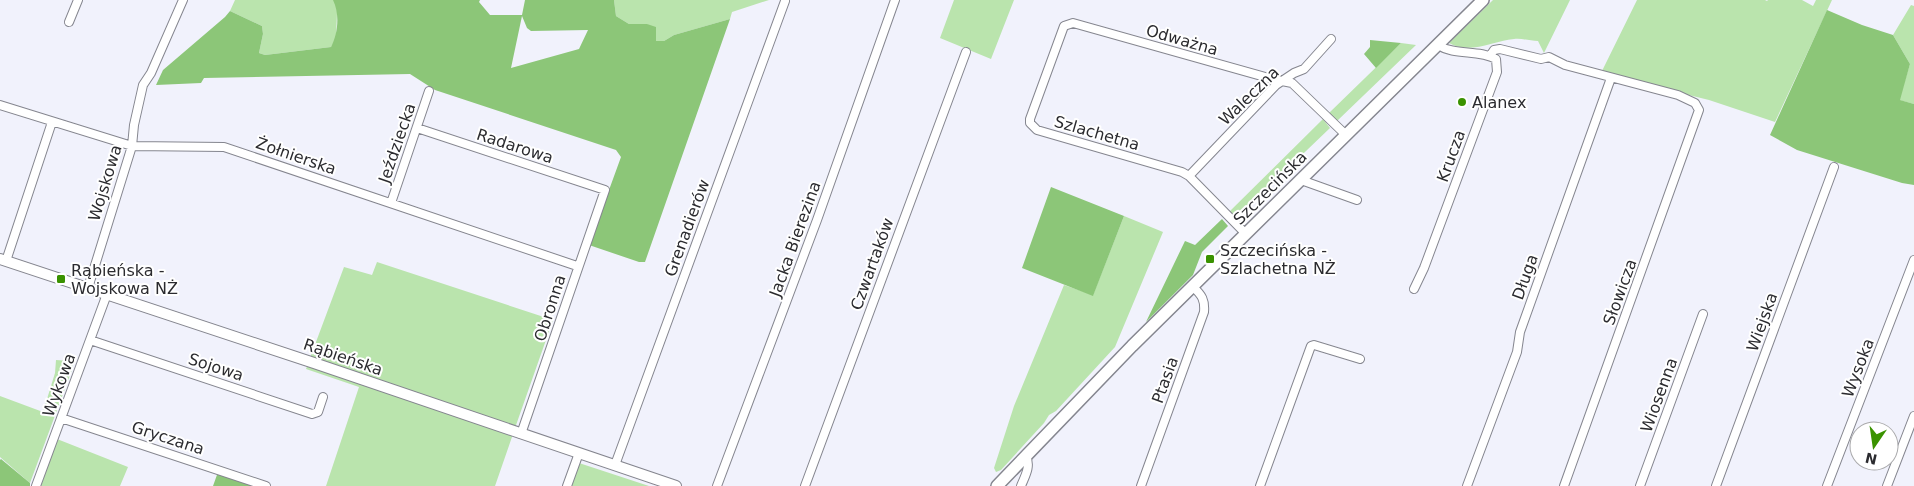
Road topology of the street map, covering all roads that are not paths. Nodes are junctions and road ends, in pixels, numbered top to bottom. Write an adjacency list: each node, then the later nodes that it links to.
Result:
1 (78, 0): 6 (street)
2 (183, 0): 19 (street, Wojskowa)
3 (895, 0): 48 (street, Jacka Bierezina)
4 (1483, 0): 9 (main road, Szczecińska)
5 (785, 1): 43 (street, Grenadierów)
6 (69, 22)
7 (1073, 23): 13 (street, Odważna); 21 (street, Szlachetna)
8 (1331, 39): 13 (street, Waleczna)
9 (1438, 45): 11 (street); 18 (main road, Szczecińska)
10 (966, 52): 49 (street, Czwartaków)
11 (1490, 56): 12 (street); 32 (street, Krucza)
12 (1611, 78): 54 (street, Długa); 55 (street, Słowicza)
13 (1284, 81): 18 (street); 21 (street, Waleczna)
14 (429, 92): 17 (street, Jeździecka)
15 (0, 105): 16 (street, Żołnierska)
16 (52, 122): 19 (street, Żołnierska); 27 (street)
17 (417, 128): 23 (street, Radarowa); 25 (street, Jeździecka)
18 (1346, 135): 22 (main road, Szczecińska)
19 (132, 146): 25 (street, Żołnierska); 31 (street, Wojskowa)
20 (1834, 167): 57 (street, Wiejska)
21 (1188, 176): 26 (street, Szlachetna)
22 (1301, 180): 24 (street); 26 (main road, Szczecińska)
23 (605, 190): 29 (street, Obronna)
24 (1356, 200)
25 (391, 203): 29 (street, Żołnierska)
26 (1246, 234): 30 (main road, Szczecińska)
27 (3, 260): 31 (street, Rąbieńska)
28 (1914, 260): 58 (street, Wysoka)
29 (578, 266): 40 (street, Obronna)
30 (1193, 287): 42 (main road, Szczecińska); 52 (street, Ptasia)
31 (88, 288): 33 (street, Rąbieńska)
32 (1414, 289)
33 (106, 294): 35 (street, Wykowa); 40 (street, Rąbieńska)
34 (1703, 314): 56 (street, Wiosenna)
35 (90, 340): 37 (street, Sojowa); 39 (street, Wykowa)
36 (1360, 359): 53 (street)
37 (323, 397)
38 (1914, 416): 59 (street)
39 (61, 418): 44 (street, Wykowa); 45 (street, Gryczana)
40 (521, 434): 41 (street, Rąbieńska)
41 (579, 453): 43 (street, Rąbieńska); 46 (street)
42 (1026, 456): 50 (main road, Szczecińska); 51 (street)
43 (615, 465): 47 (street, Rąbieńska)
44 (36, 486)
45 (266, 486)
46 (567, 486)
47 (676, 486)
48 (717, 486)
49 (804, 486)
50 (997, 486)
51 (1021, 486)
52 (1141, 486)
53 (1260, 486)
54 (1467, 486)
55 (1564, 486)
56 (1640, 486)
57 (1716, 486)
58 (1827, 486)
59 (1888, 486)

